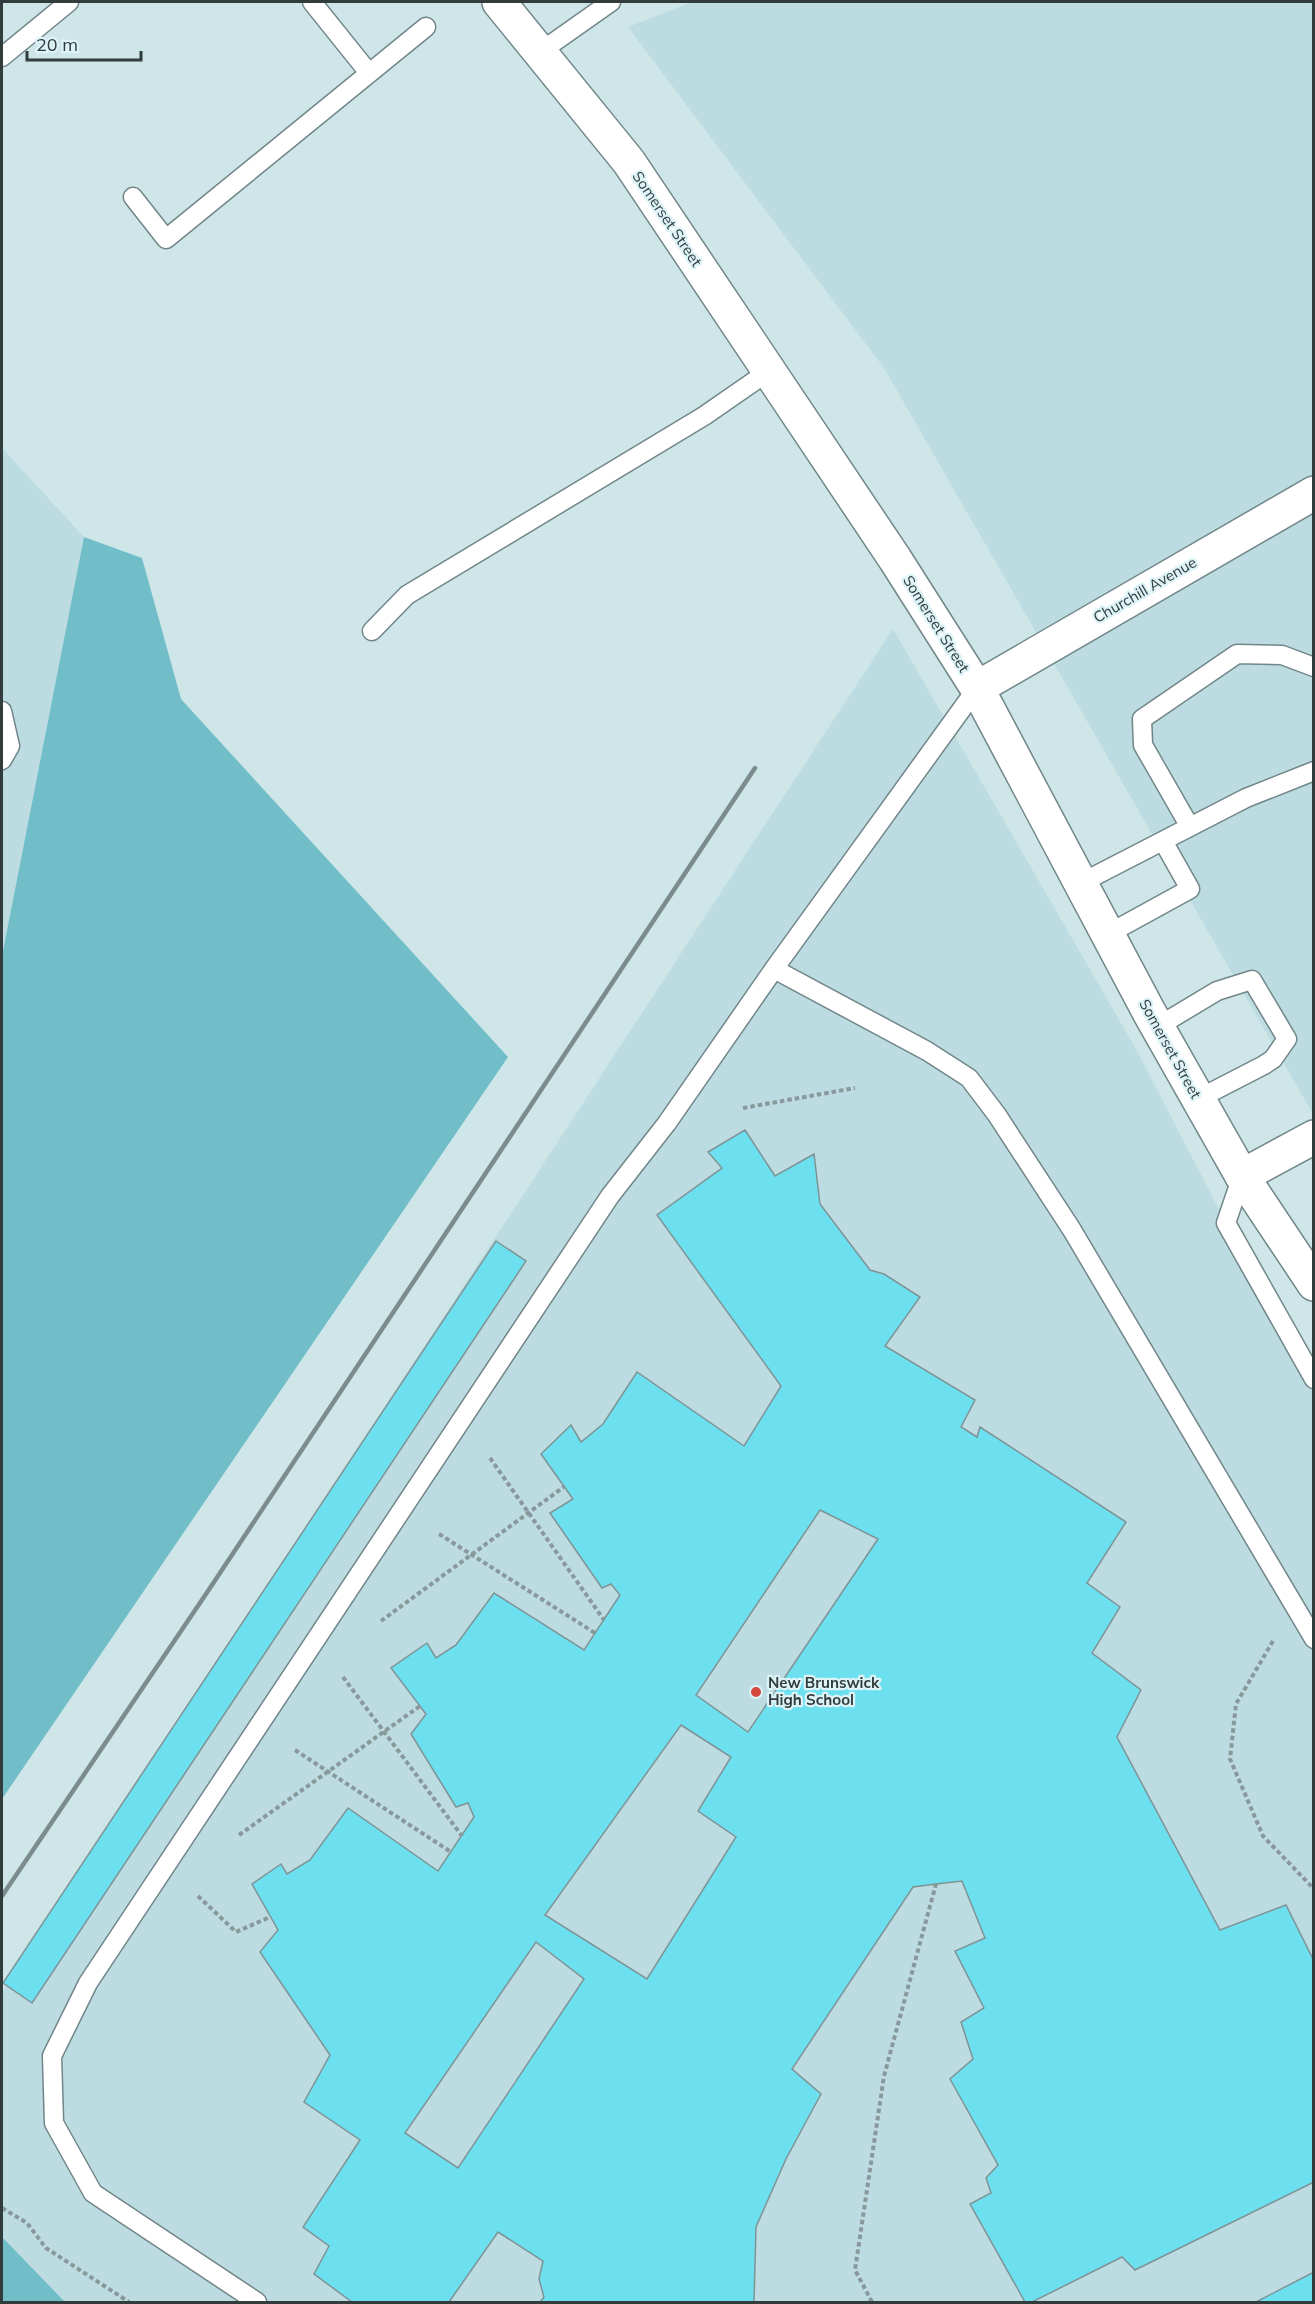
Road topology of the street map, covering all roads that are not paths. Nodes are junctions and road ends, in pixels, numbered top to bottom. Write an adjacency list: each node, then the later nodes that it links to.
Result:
1 (69, 2): 7 (lane)
2 (312, 2): 8 (lane)
3 (499, 2): 6 (main road, Somerset Street)
4 (611, 2): 6 (lane)
5 (426, 27): 8 (lane)
6 (540, 52): 10 (main road, Somerset Street)
7 (2, 57)
8 (369, 73): 9 (lane)
9 (134, 197)
10 (769, 371): 12 (lane); 14 (main road, Somerset Street)
11 (1314, 494): 14 (main road, Churchill Avenue)
12 (372, 631)
13 (1314, 668): 18 (lane)
14 (977, 688): 20 (main road, Somerset Street); 22 (lane)
15 (2, 711): 16 (lane)
16 (2, 760)
17 (1314, 771): 18 (lane)
18 (1190, 827): 19 (lane)
19 (1163, 841): 20 (lane); 21 (lane)
20 (1081, 883): 21 (main road, Somerset Street)
21 (1108, 934): 23 (main road, Somerset Street)
22 (774, 969): 29 (lane); 30 (lane)
23 (1157, 1027): 24 (main road, Somerset Street); 24 (lane)
24 (1198, 1099): 26 (main road, Somerset Street)
25 (1314, 1137): 26 (main road)
26 (1242, 1176): 27 (main road, Somerset Street); 28 (lane)
27 (1314, 1284)
28 (1314, 1379)
29 (1314, 1639)
30 (257, 2302)

